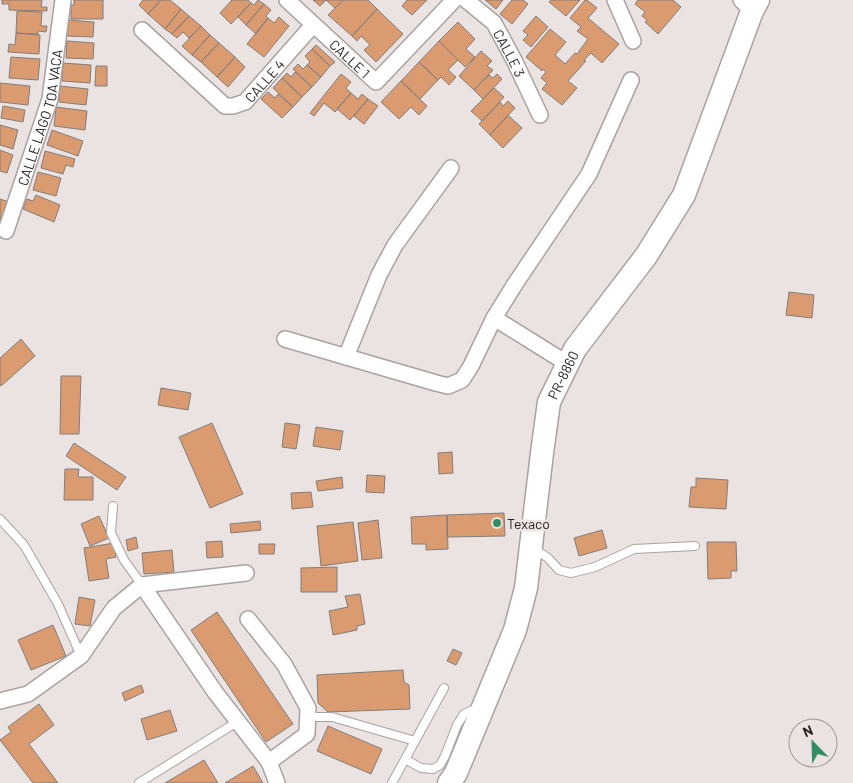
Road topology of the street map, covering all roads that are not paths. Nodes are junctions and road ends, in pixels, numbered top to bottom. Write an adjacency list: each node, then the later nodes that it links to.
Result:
1 (63, 0): 13 (street, CALLE LAGO TOA VACA)
2 (287, 0): 7 (street, CALLE 1)
3 (454, 0): 7 (street, CALLE 1)
4 (466, 0): 11 (street, CALLE 3)
5 (615, 0): 9 (street)
6 (750, 4): 17 (street, PR-8860 / PR-8860)
7 (313, 25): 8 (street, CALLE 4)
8 (142, 30)
9 (633, 40)
10 (631, 80): 14 (street)
11 (540, 115)
12 (451, 168): 16 (street)
13 (6, 232)
14 (494, 318): 16 (street); 17 (street)
15 (285, 339): 16 (street)
16 (346, 357)
17 (568, 364): 20 (street, PR-8860 / PR-8860)
18 (113, 506): 23 (lane)
19 (0, 519): 25 (lane)
20 (531, 546): 21 (lane); 28 (street, PR-8860 / PR-8860)
21 (695, 546)
22 (246, 573): 23 (street)
23 (142, 585): 25 (street); 30 (street)
24 (248, 619): 29 (street)
25 (81, 656): 27 (street)
26 (444, 688): 31 (lane)
27 (0, 701)
28 (484, 705): 32 (lane); 37 (street, PR-8860 / PR-8860)
29 (308, 717): 31 (lane); 33 (street)
30 (237, 722): 33 (street); 34 (lane)
31 (415, 741): 32 (lane)
32 (405, 759): 36 (lane)
33 (269, 762): 35 (street)
34 (139, 783)
35 (277, 783)
36 (392, 783)
37 (450, 783)

